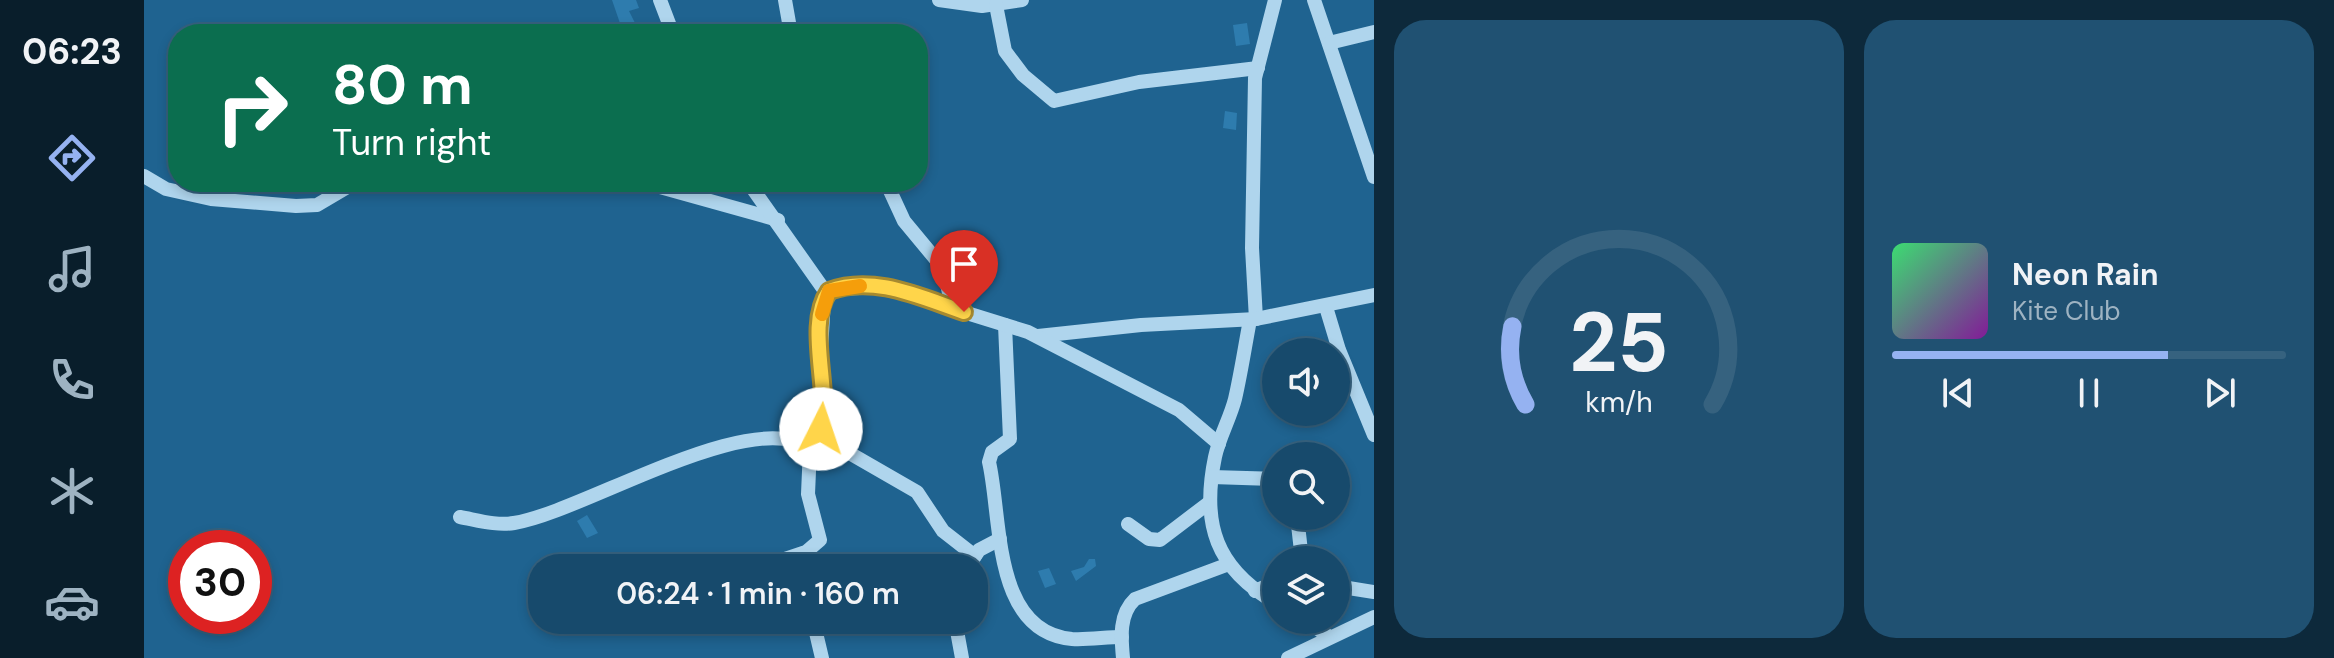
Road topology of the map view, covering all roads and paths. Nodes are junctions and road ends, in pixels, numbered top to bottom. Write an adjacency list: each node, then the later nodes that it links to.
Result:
1 (660, 0): 8 (street)
2 (785, 0): 9 (street)
3 (939, 0): 7 (street)
4 (1022, 0): 7 (street)
5 (1275, 0): 12 (street)
6 (1314, 0): 11 (street)
7 (996, 5): 12 (street)
8 (669, 24)
9 (789, 24)
10 (1374, 32): 11 (street)
11 (1329, 43): 14 (street)
12 (1258, 68): 26 (street)
13 (144, 176): 15 (street)
14 (1374, 177)
15 (168, 189)
16 (180, 192): 17 (street)
17 (339, 192)
18 (678, 192): 21 (street)
19 (756, 192): 21 (street)
20 (891, 192): 25 (street)
21 (778, 220): 22 (street)
22 (827, 294): 25 (street); 30 (street)
23 (1374, 295): 24 (street)
24 (1326, 307): 26 (street); 29 (street)
25 (953, 309): 27 (street)
26 (1253, 320): 28 (street); 31 (street)
27 (1005, 325): 28 (street); 37 (street)
28 (1036, 336): 31 (street)
29 (1374, 435)
30 (812, 444): 35 (street); 38 (street); 39 (street)
31 (1219, 444): 32 (street)
32 (1212, 477): 33 (street); 34 (street)
33 (1262, 479)
34 (1210, 502): 36 (street); 41 (street)
35 (460, 517)
36 (1128, 524)
37 (1000, 539): 40 (street); 52 (street)
38 (807, 554)
39 (964, 554)
40 (981, 554)
41 (1229, 564): 44 (street); 52 (street)
42 (1262, 588): 44 (street)
43 (1350, 588): 45 (street)
44 (1255, 591): 46 (street)
45 (1374, 592)
46 (1262, 595)
47 (1374, 617): 51 (street)
48 (816, 634): 53 (street)
49 (958, 634): 54 (street)
50 (1325, 634): 51 (street)
51 (1328, 636): 56 (street)
52 (1122, 637): 55 (street)
53 (822, 658)
54 (962, 658)
55 (1123, 658)
56 (1288, 658)

